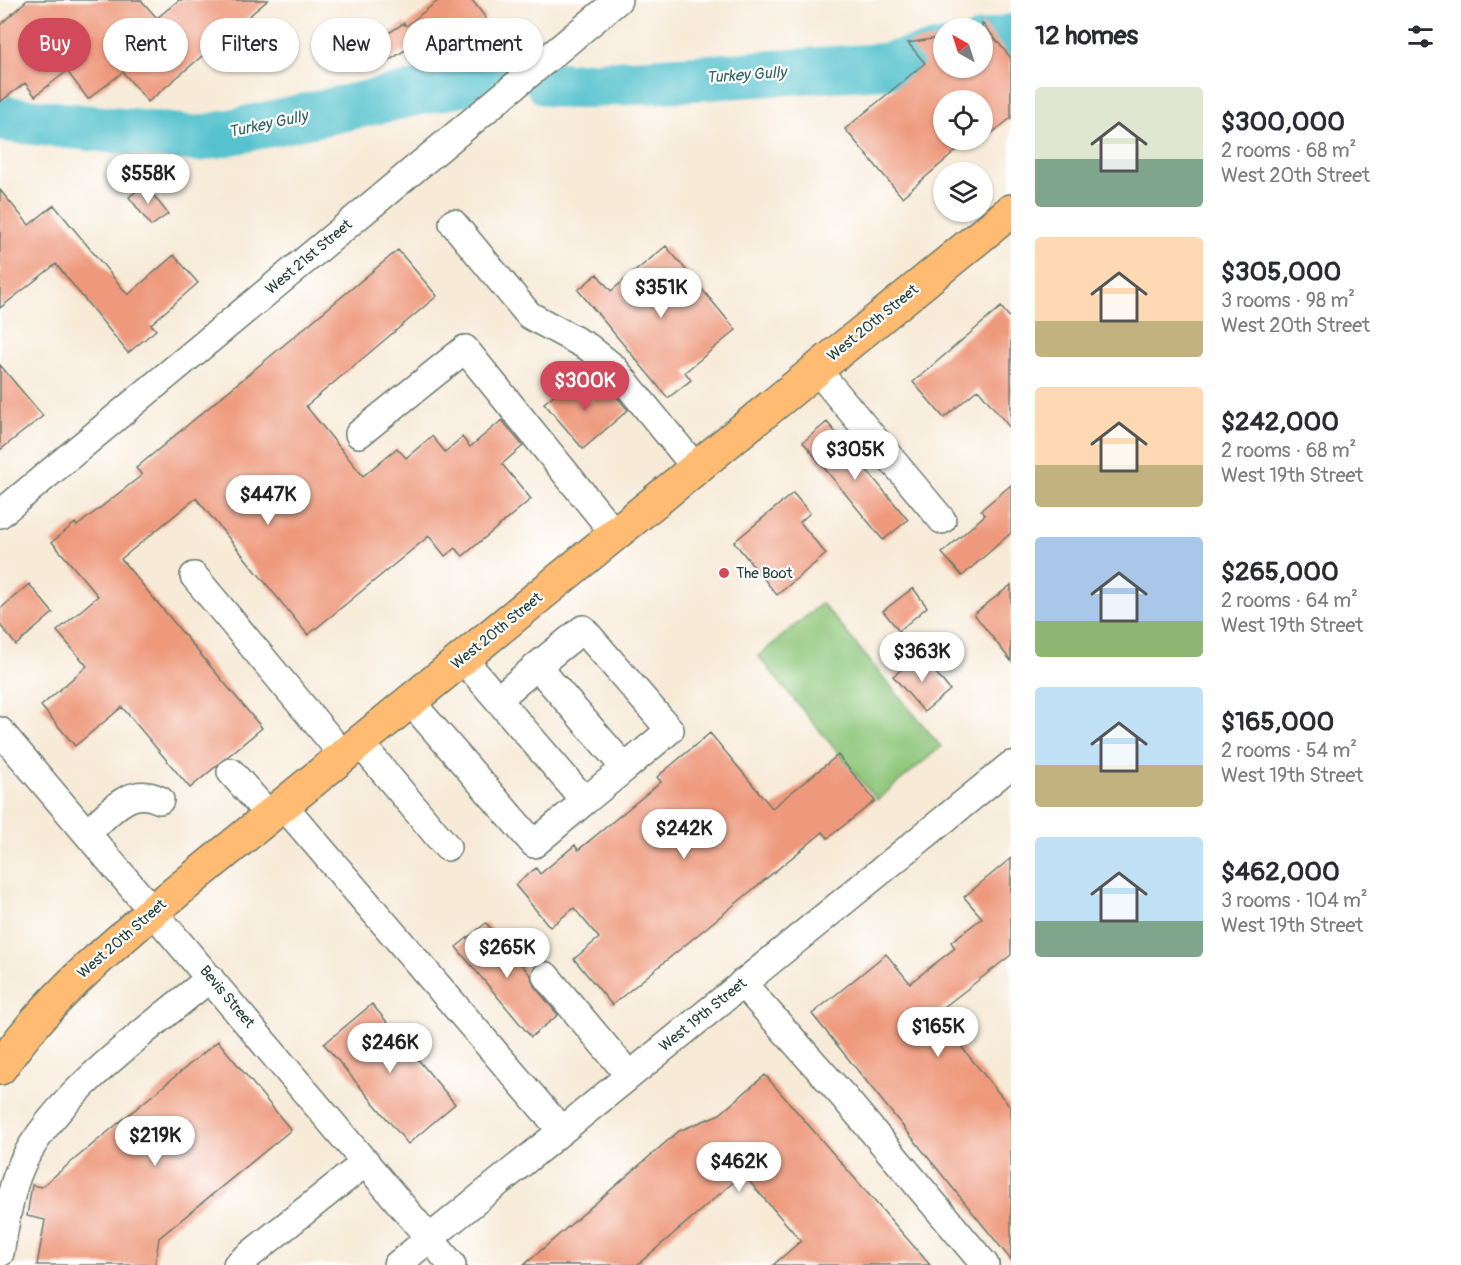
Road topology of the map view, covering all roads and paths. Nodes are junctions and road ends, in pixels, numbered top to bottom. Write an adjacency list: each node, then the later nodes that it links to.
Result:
1 (618, 0): 7 (street, West 21st Street)
2 (1011, 211): 4 (main road, West 20th Street)
3 (453, 223): 6 (street)
4 (816, 370): 6 (main road, West 20th Street); 8 (street)
5 (359, 434): 9 (street)
6 (696, 468): 9 (main road, West 20th Street)
7 (0, 514)
8 (942, 520)
9 (615, 534): 11 (main road, West 20th Street)
10 (194, 576): 16 (street)
11 (463, 659): 13 (street); 14 (main road, West 20th Street)
12 (537, 666): 13 (street); 18 (street); 18 (street)
13 (498, 699): 21 (street)
14 (410, 701): 16 (main road, West 20th Street); 21 (street)
15 (0, 731): 23 (street, Bevis Street)
16 (352, 749): 22 (main road, West 20th Street); 24 (street)
17 (1011, 765): 28 (street, West 19th Street)
18 (625, 768): 21 (street)
19 (231, 772): 22 (street)
20 (160, 800): 23 (street)
21 (585, 801)
22 (276, 810): 25 (main road, West 20th Street); 31 (street)
23 (87, 833): 25 (street, Bevis Street)
24 (447, 847)
25 (153, 911): 27 (street, Bevis Street); 29 (main road, West 20th Street)
26 (546, 976): 30 (street)
27 (210, 978): 32 (street, Bevis Street); 34 (street)
28 (742, 983): 30 (street, West 19th Street); 38 (street)
29 (0, 1068)
30 (629, 1075): 31 (street, West 19th Street)
31 (562, 1131): 33 (street, West 19th Street)
32 (366, 1162): 33 (street, Bevis Street); 35 (street)
33 (429, 1238): 36 (street, West 19th Street); 37 (street, Bevis Street)
34 (0, 1253)
35 (237, 1265)
36 (397, 1265)
37 (452, 1265)
38 (985, 1265)

